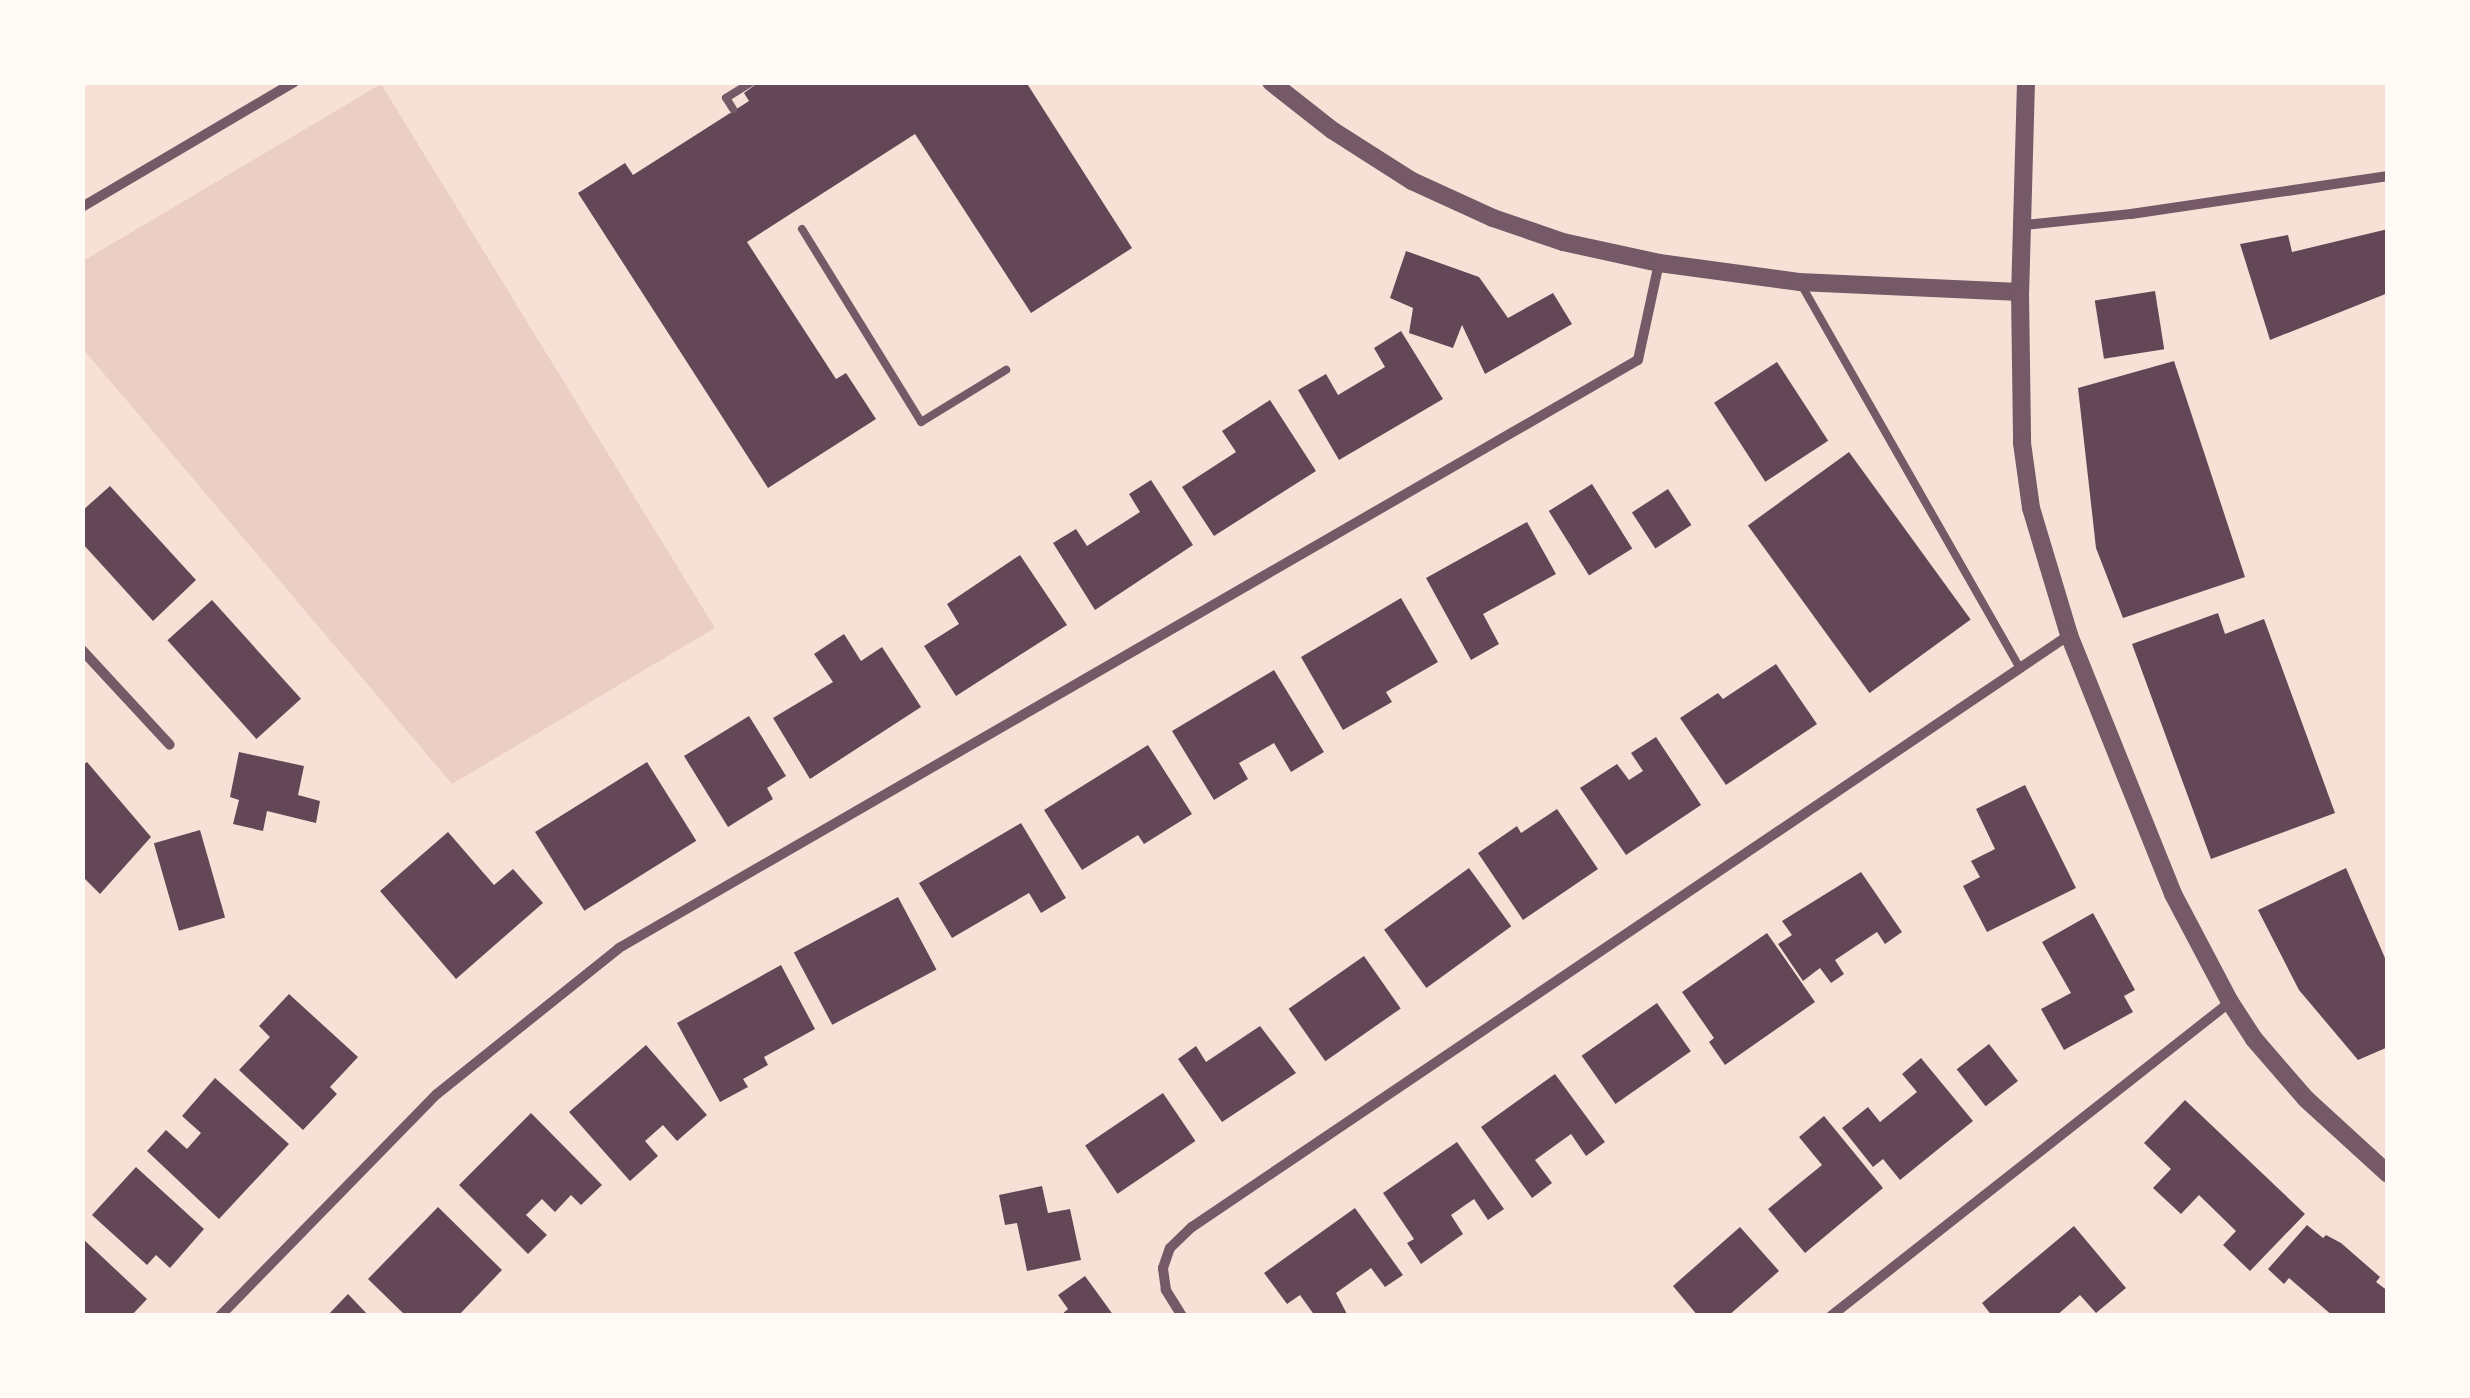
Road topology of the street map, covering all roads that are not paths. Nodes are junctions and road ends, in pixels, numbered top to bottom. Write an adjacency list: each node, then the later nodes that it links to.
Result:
1 (294, 82): 7 (street)
2 (752, 82): 5 (lane)
3 (1271, 82): 10 (street)
4 (2026, 82): 8 (street)
5 (733, 109)
6 (2388, 176): 8 (street)
7 (82, 206)
8 (2024, 225): 12 (street)
9 (802, 229): 13 (lane)
10 (1659, 262): 11 (street); 20 (street)
11 (1799, 282): 12 (street); 16 (lane)
12 (2020, 292): 14 (street)
13 (1006, 370)
14 (2070, 635): 16 (street); 18 (street)
15 (82, 650): 17 (street)
16 (2022, 670): 21 (street)
17 (170, 745)
18 (2230, 1002): 19 (street); 22 (street)
19 (2388, 1174)
20 (220, 1316)
21 (1182, 1316)
22 (1831, 1316)

